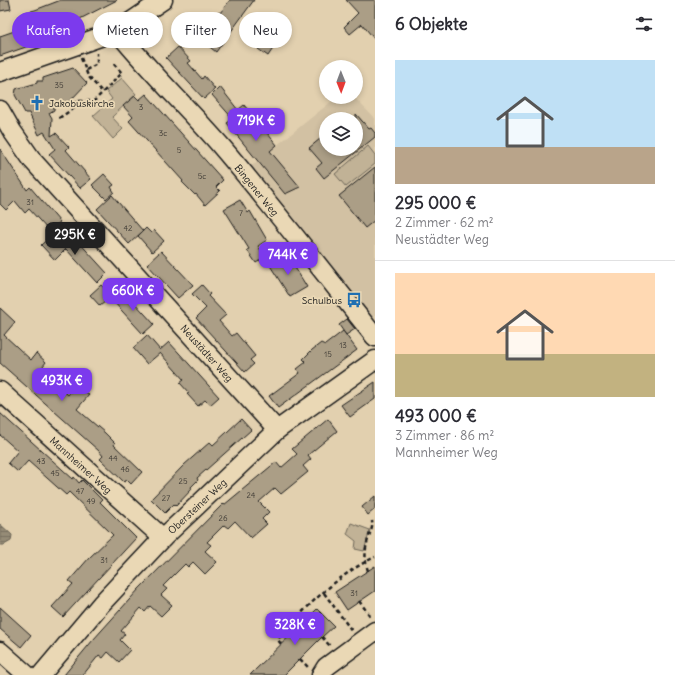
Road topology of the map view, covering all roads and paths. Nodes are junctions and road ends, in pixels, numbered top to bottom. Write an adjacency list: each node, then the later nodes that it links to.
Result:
1 (163, 0): 2 (street)
2 (145, 12)
3 (93, 39): 9 (street)
4 (131, 48): 13 (street, Bingener Weg)
5 (97, 50): 8 (path)
6 (81, 58): 8 (path)
7 (112, 62): 10 (path)
8 (86, 70): 10 (path)
9 (0, 72)
10 (103, 93): 12 (path)
11 (0, 110): 16 (street, Neustädter Weg)
12 (59, 118)
13 (375, 337)
14 (375, 360): 16 (street, Obersteiner Weg)
15 (0, 391): 18 (street, Mannheimer Weg)
16 (277, 430): 18 (street, Obersteiner Weg)
17 (372, 521): 20 (path)
18 (163, 538): 30 (street, Obersteiner Weg)
19 (375, 557): 20 (path)
20 (365, 562): 21 (path); 22 (path)
21 (368, 571)
22 (324, 593): 26 (path); 27 (path)
23 (359, 601): 24 (path)
24 (375, 622)
25 (375, 631): 26 (street)
26 (360, 642): 31 (street)
27 (281, 644)
28 (0, 651): 29 (street)
29 (27, 675)
30 (41, 675)
31 (321, 675)

